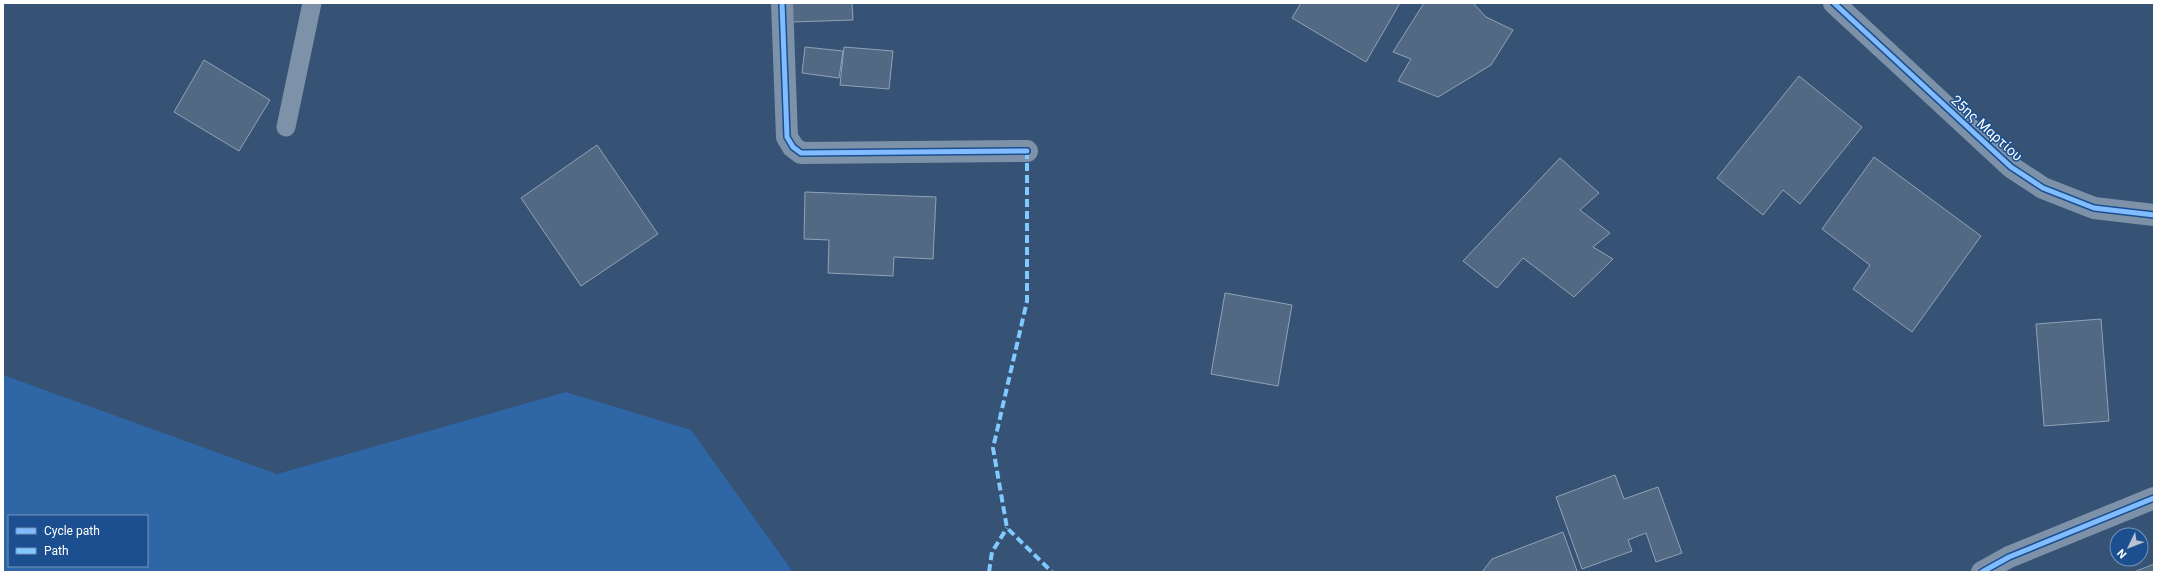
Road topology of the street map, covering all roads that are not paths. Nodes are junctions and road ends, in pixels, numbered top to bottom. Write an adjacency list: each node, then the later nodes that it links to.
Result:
1 (312, 3): 4 (lane)
2 (782, 3): 5 (street)
3 (1834, 3): 6 (street, 25ης Μαρτίου)
4 (286, 127)
5 (1027, 151)
6 (2154, 215)
7 (2154, 498): 8 (street)
8 (1982, 572)

